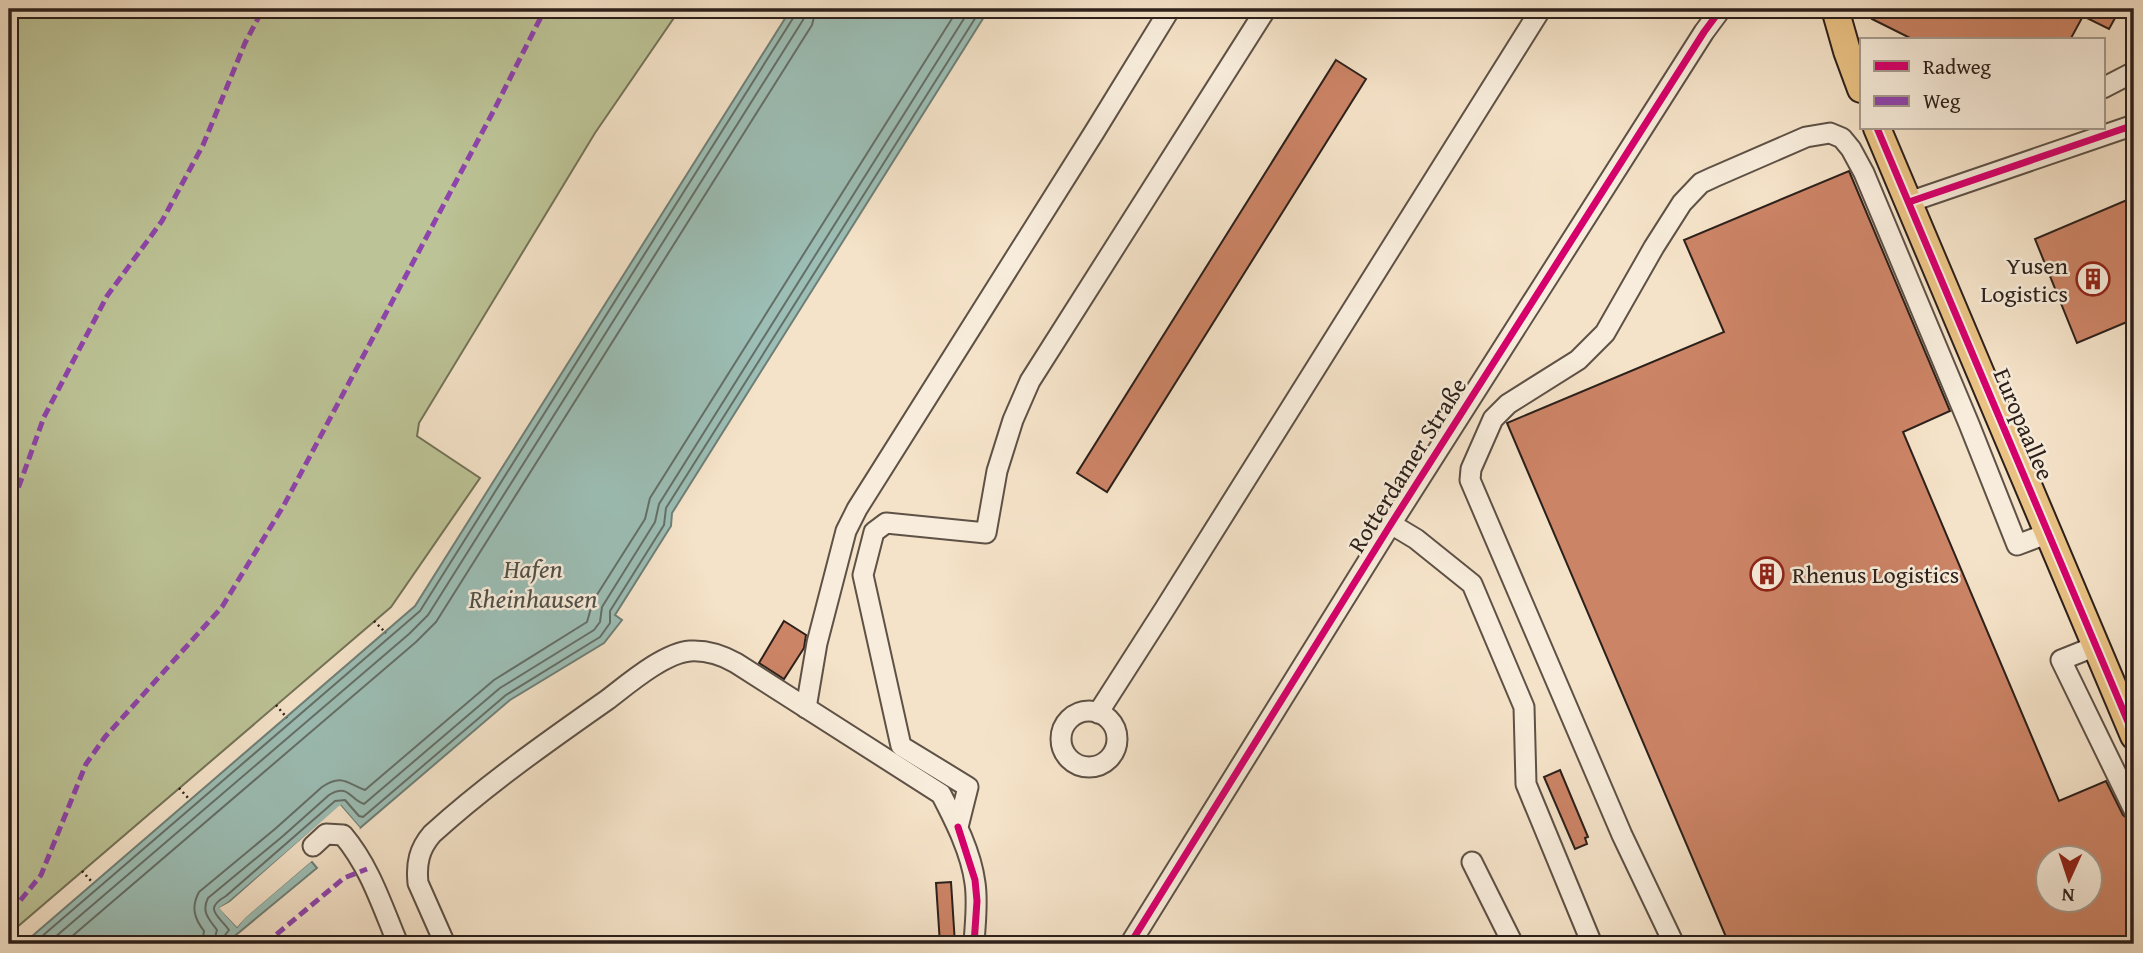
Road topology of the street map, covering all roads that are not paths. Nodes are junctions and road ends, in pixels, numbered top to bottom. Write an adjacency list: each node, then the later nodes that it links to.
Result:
1 (1170, 9): 16 (street)
2 (1266, 9): 20 (street)
3 (1541, 9): 17 (street)
4 (1721, 9): 13 (street, Rotterdamer Straße)
5 (1835, 9): 7 (main road)
6 (2134, 72): 8 (street)
7 (1860, 86)
8 (2104, 87)
9 (2134, 125): 11 (street)
10 (1878, 130): 12 (main road, Europaallee)
11 (2104, 131): 12 (street)
12 (1909, 202): 14 (main road, Europaallee)
13 (1391, 524): 26 (street, Rotterdamer Straße); 28 (street)
14 (2049, 533): 15 (main road, Europaallee); 29 (street)
15 (2096, 646): 18 (main road, Europaallee); 19 (street)
16 (806, 708): 20 (street); 24 (street)
17 (1098, 713)
18 (2134, 736)
19 (2134, 810)
20 (958, 827): 25 (street)
21 (313, 845): 23 (street)
22 (1472, 862): 27 (street)
23 (398, 944)
24 (444, 944)
25 (974, 944)
26 (1130, 944)
27 (1513, 944)
28 (1592, 944)
29 (1674, 944)

